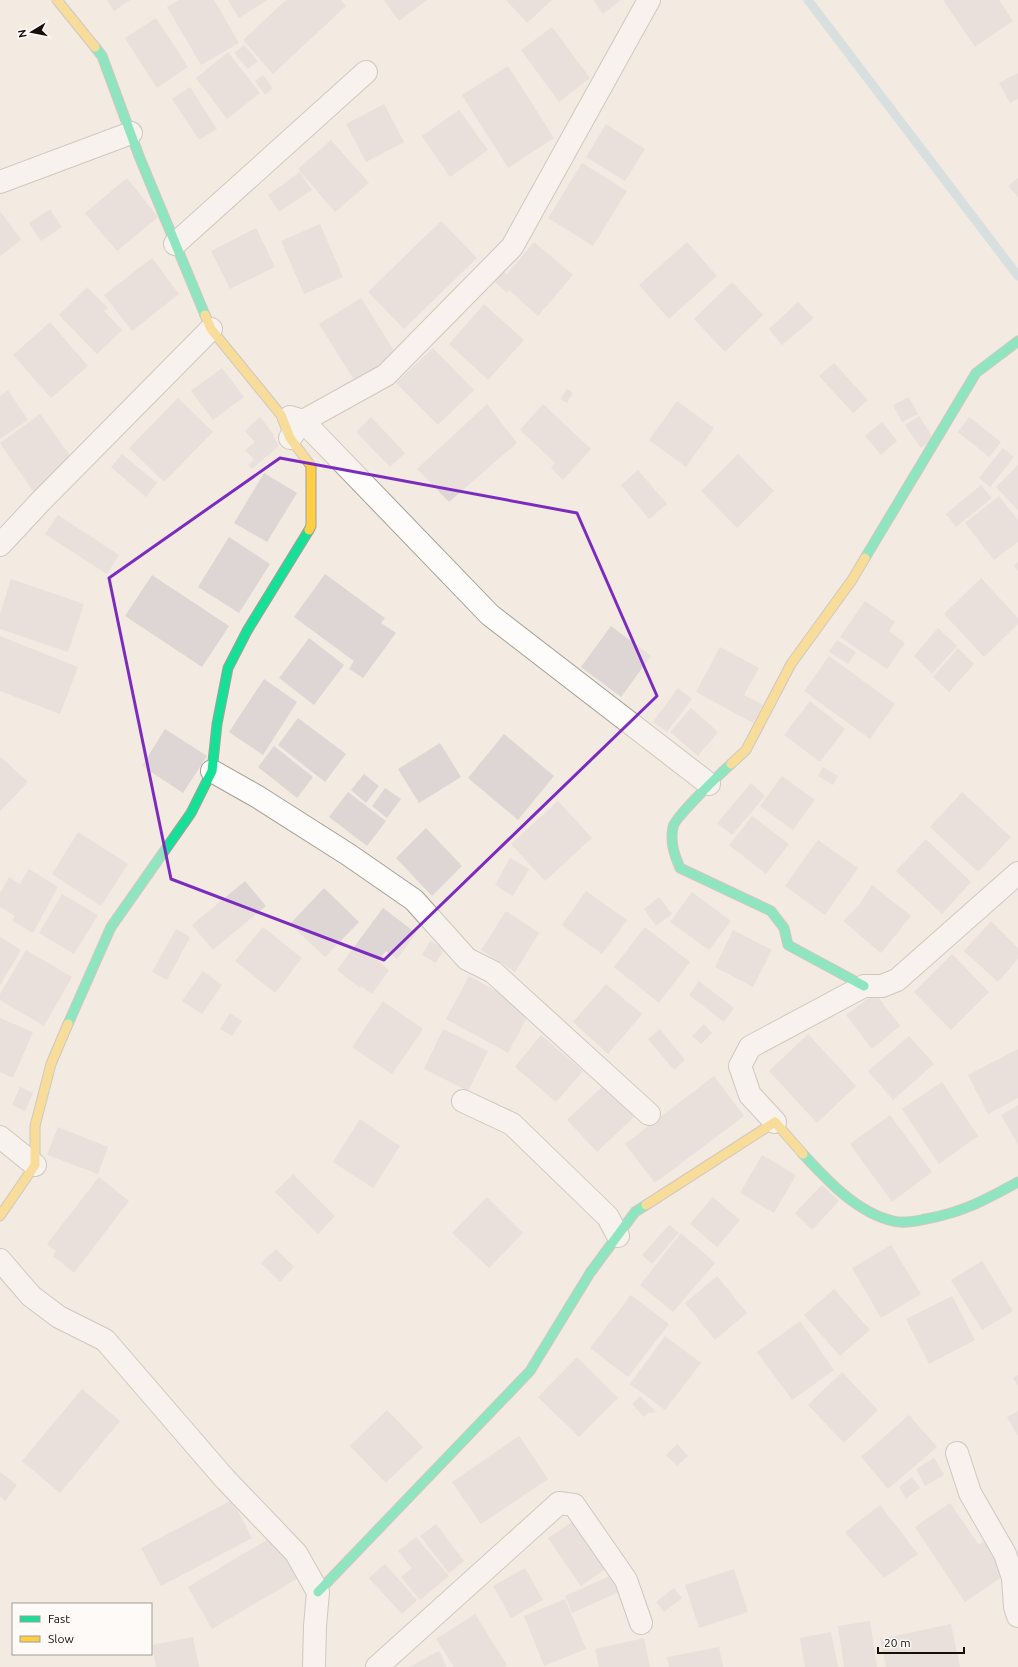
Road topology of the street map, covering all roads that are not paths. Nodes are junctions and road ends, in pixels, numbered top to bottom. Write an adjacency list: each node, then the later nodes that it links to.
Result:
1 (57, 0): 4 (street)
2 (649, 0): 10 (street)
3 (366, 72): 6 (street)
4 (131, 133): 5 (street); 6 (street)
5 (0, 182)
6 (175, 244): 7 (street)
7 (211, 329): 9 (street); 12 (street)
8 (1018, 341): 14 (street)
9 (281, 415): 10 (street); 11 (street)
10 (303, 421): 11 (street); 14 (street)
11 (290, 438): 13 (street)
12 (0, 545)
13 (212, 771): 18 (street); 21 (street)
14 (709, 784): 16 (street)
15 (1018, 873): 16 (street)
16 (864, 986): 19 (street)
17 (463, 1101): 24 (street)
18 (649, 1114)
19 (775, 1122): 22 (street); 24 (street)
20 (0, 1137): 21 (street)
21 (35, 1165): 23 (street)
22 (1018, 1182)
23 (0, 1216)
24 (618, 1236): 28 (street)
25 (0, 1260): 28 (street)
26 (957, 1453): 27 (street)
27 (1015, 1576): 29 (street)
28 (318, 1592): 31 (street)
29 (1018, 1616)
30 (641, 1623): 32 (street)
31 (314, 1667)
32 (377, 1667)

